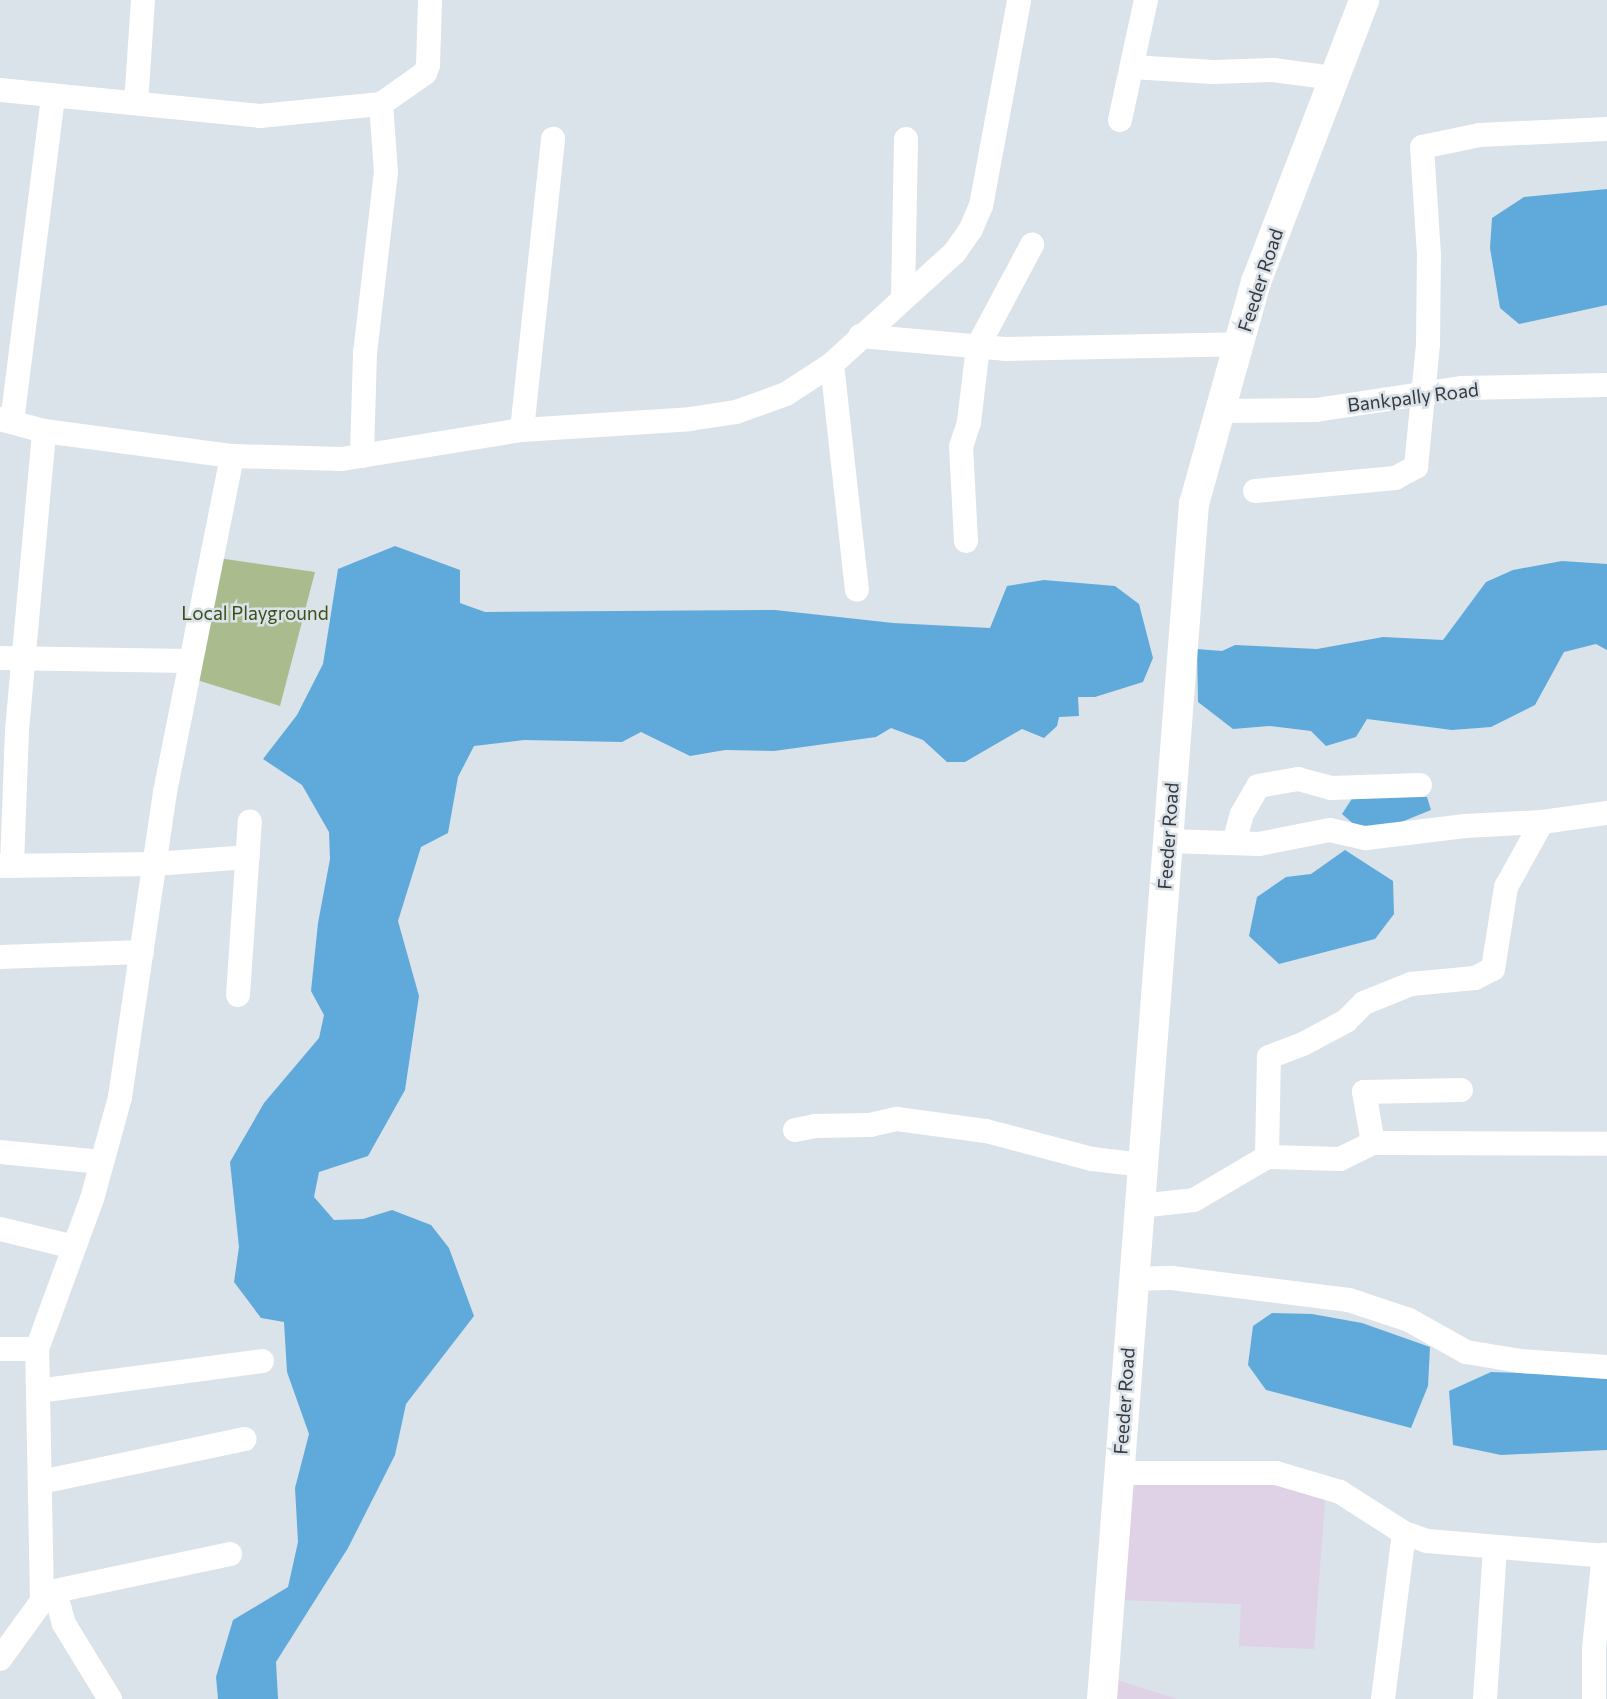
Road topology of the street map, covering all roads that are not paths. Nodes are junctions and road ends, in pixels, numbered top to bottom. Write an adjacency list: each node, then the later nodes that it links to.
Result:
1 (143, 0): 10 (street)
2 (430, 0): 11 (street)
3 (1019, 0): 17 (street)
4 (1146, 0): 6 (street)
5 (1364, 0): 7 (street, Feeder Road)
6 (1132, 67): 7 (street); 12 (street)
7 (1334, 78): 19 (street, Feeder Road)
8 (0, 90): 9 (street)
9 (53, 96): 10 (street); 25 (street)
10 (136, 103): 11 (street)
11 (381, 104): 29 (street)
12 (1121, 120)
13 (1607, 129): 23 (street)
14 (553, 138): 27 (street)
15 (906, 139): 17 (street)
16 (1032, 245): 20 (street)
17 (903, 296): 18 (street)
18 (860, 336): 20 (street); 21 (street)
19 (1238, 344): 20 (street); 24 (street, Feeder Road)
20 (978, 346): 31 (street)
21 (832, 364): 27 (street); 32 (street)
22 (1607, 385): 23 (street, Bankpally Road)
23 (1422, 394): 24 (street, Bankpally Road); 30 (street)
24 (1220, 411): 40 (street, Feeder Road)
25 (6, 421): 26 (street)
26 (44, 430): 28 (street); 34 (street)
27 (522, 430): 29 (street)
28 (232, 456): 29 (street); 35 (street)
29 (362, 456)
30 (1255, 491)
31 (966, 541)
32 (857, 590)
33 (0, 658): 34 (street)
34 (26, 659): 35 (street); 44 (street)
35 (189, 661): 43 (street)
36 (1420, 785): 41 (street)
37 (1607, 813): 39 (street)
38 (250, 821): 42 (street)
39 (1542, 822): 41 (street); 53 (street)
40 (1167, 841): 41 (street); 55 (street, Feeder Road)
41 (1234, 843)
42 (248, 857): 43 (street); 47 (street)
43 (155, 864): 44 (street); 45 (street)
44 (6, 866)
45 (142, 951): 46 (street); 54 (street)
46 (0, 957)
47 (238, 995)
48 (1461, 1090): 50 (street)
49 (795, 1130): 55 (street)
50 (1373, 1143): 51 (street); 53 (street)
51 (1607, 1143)
52 (0, 1152): 54 (street)
53 (1267, 1157): 56 (street)
54 (102, 1162): 58 (street)
55 (1143, 1165): 56 (street, Feeder Road)
56 (1139, 1206): 59 (street, Feeder Road)
57 (0, 1229): 58 (street)
58 (74, 1247): 61 (street)
59 (1133, 1279): 63 (street); 66 (street, Feeder Road)
60 (0, 1349): 61 (street)
61 (37, 1349): 64 (street)
62 (262, 1362): 64 (street)
63 (1607, 1367)
64 (38, 1391): 67 (street)
65 (245, 1439): 67 (street)
66 (1119, 1473): 68 (street); 75 (street, Feeder Road)
67 (41, 1482): 72 (street)
68 (1404, 1533): 69 (street); 76 (street)
69 (1495, 1547): 71 (street); 77 (street)
70 (230, 1554): 72 (street)
71 (1606, 1555): 78 (street)
72 (49, 1596): 73 (street); 74 (street)
73 (0, 1660)
74 (110, 1699)
75 (1102, 1699)
76 (1383, 1699)
77 (1485, 1699)
78 (1594, 1699)

